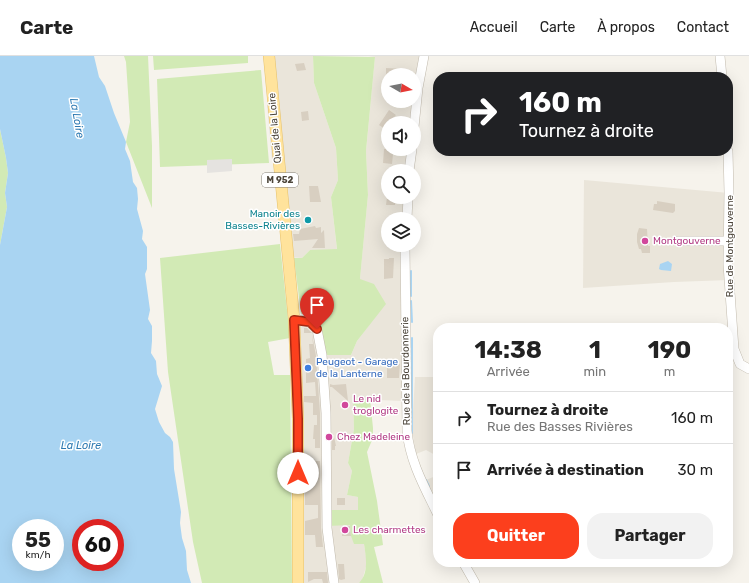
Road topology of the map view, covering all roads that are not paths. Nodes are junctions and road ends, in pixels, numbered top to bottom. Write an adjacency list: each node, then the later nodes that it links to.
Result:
1 (268, 56): 10 (main road, Quai de la Loire / M 952)
2 (424, 56): 5 (street)
3 (720, 56): 4 (street)
4 (722, 72)
5 (415, 116)
6 (728, 156): 8 (street, Rue de Montgouverne)
7 (678, 241): 8 (street)
8 (728, 241): 11 (street, Rue de Montgouverne)
9 (405, 252): 14 (street, Rue de la Bourdonnerie)
10 (294, 320): 16 (main road, Quai de la Loire / M 952); 17 (street)
11 (732, 323)
12 (733, 335): 13 (street, Rue de Montgouverne)
13 (749, 369)
14 (433, 505)
15 (466, 567): 18 (street)
16 (298, 583)
17 (334, 583)
18 (475, 583)

